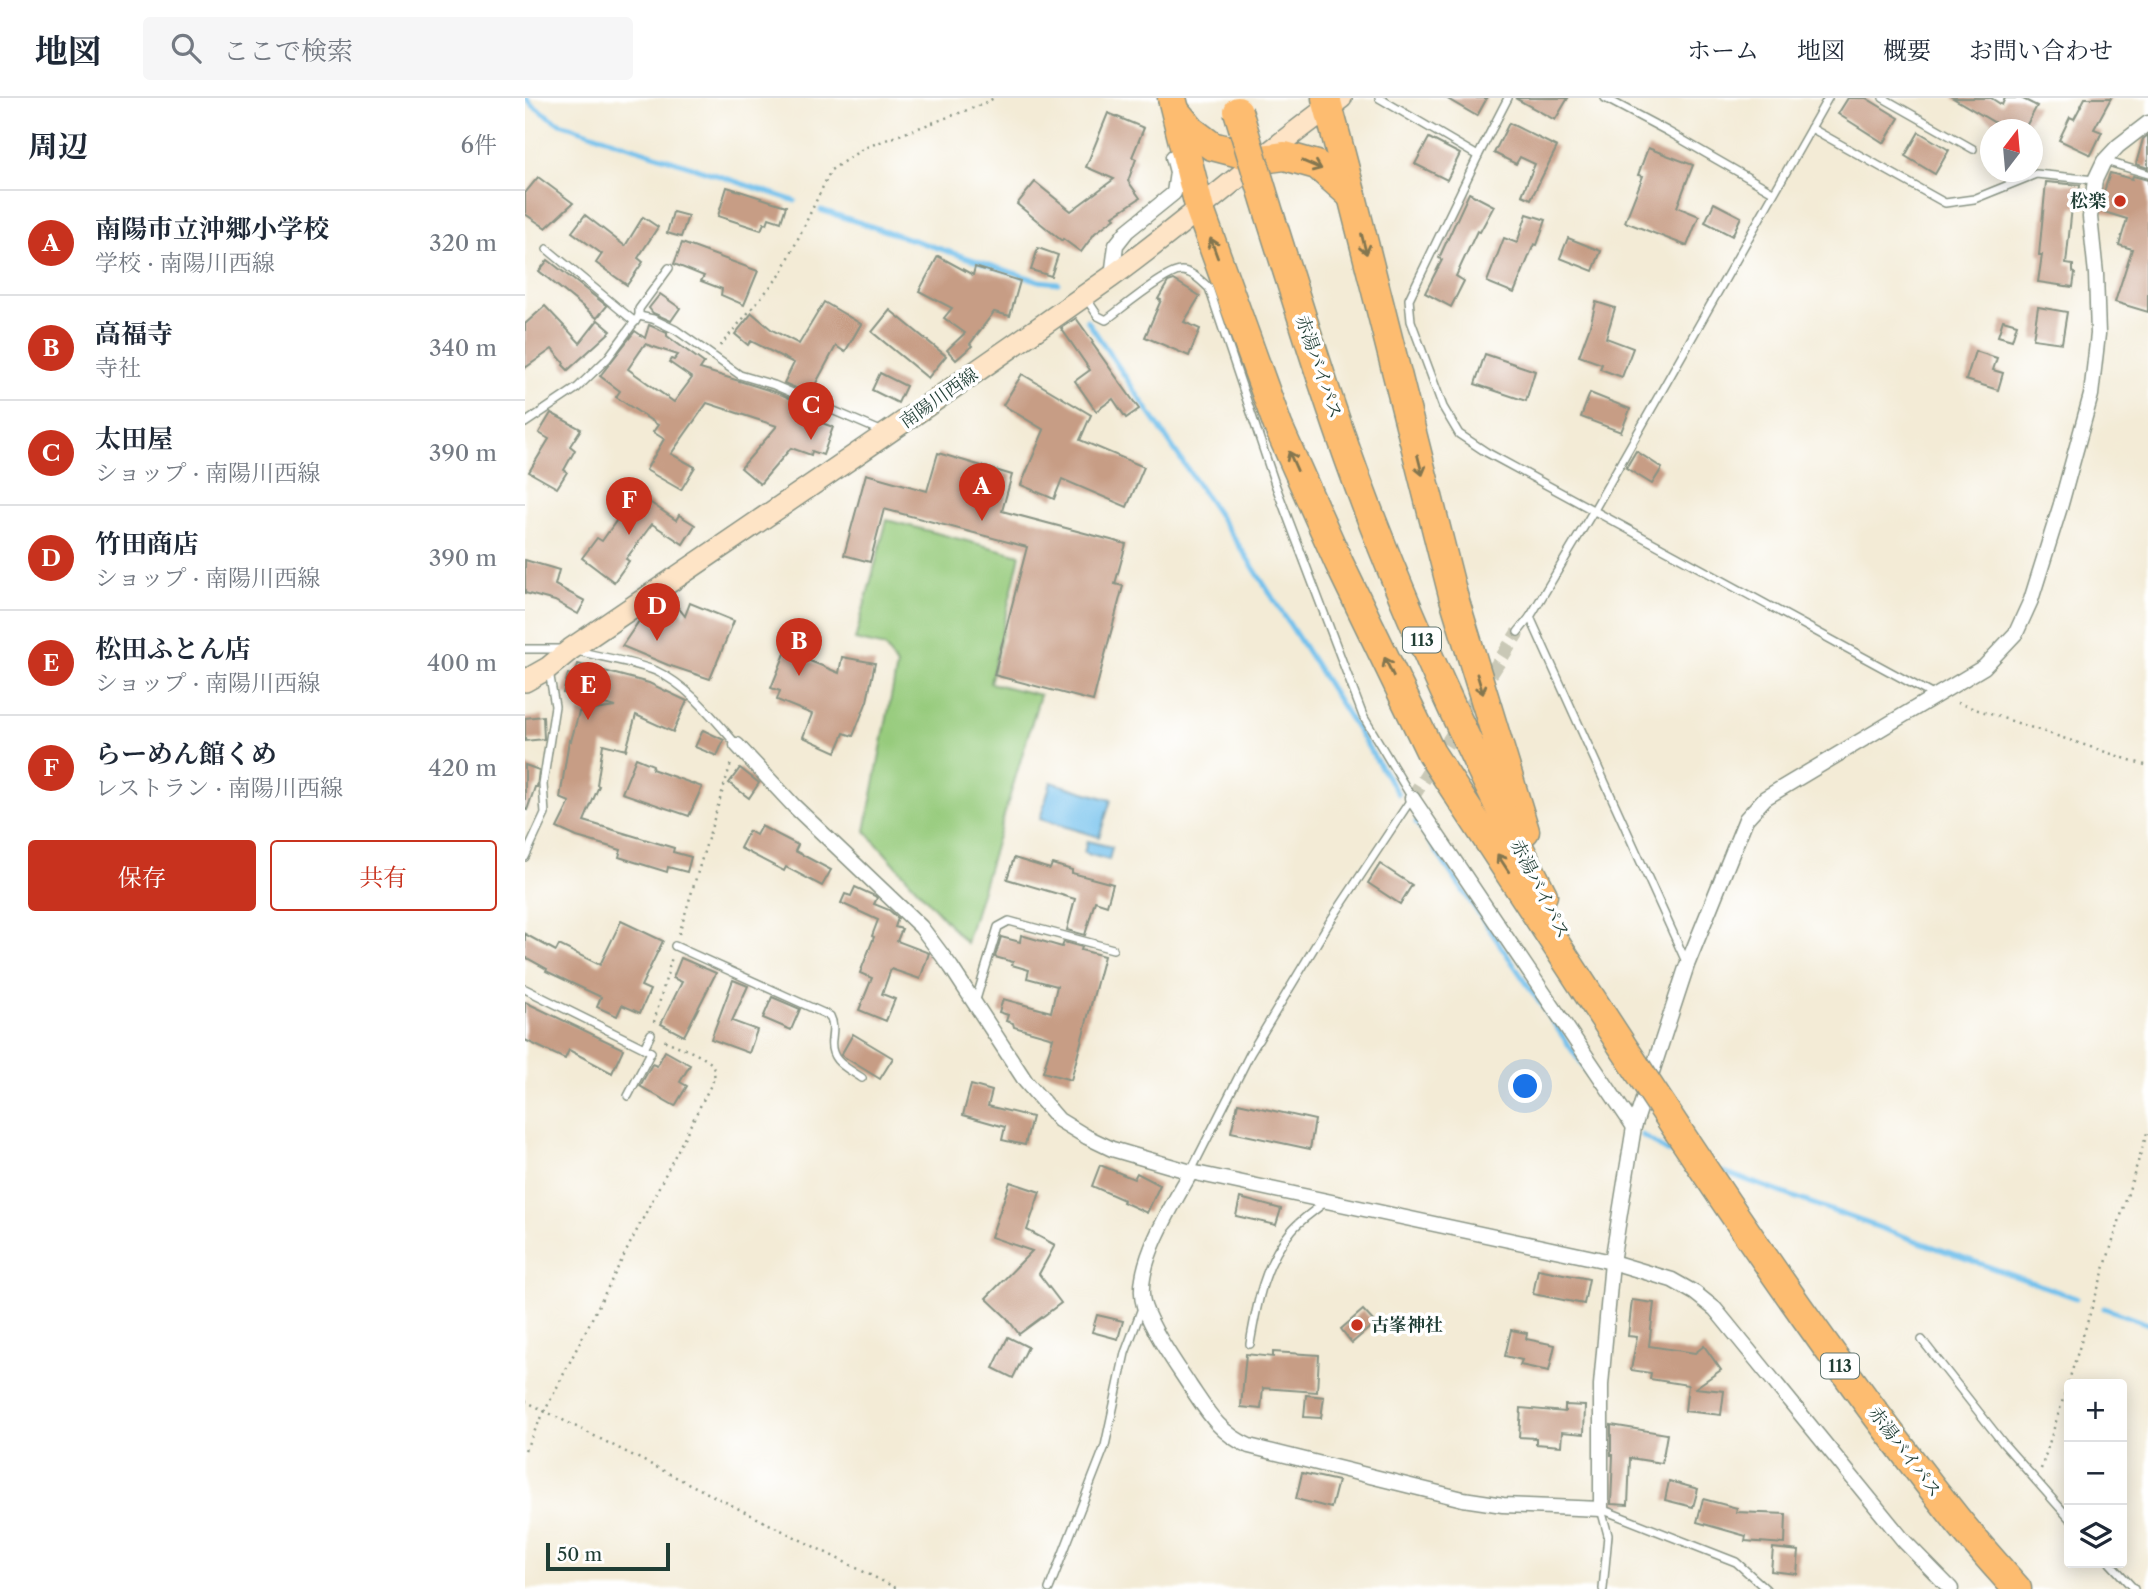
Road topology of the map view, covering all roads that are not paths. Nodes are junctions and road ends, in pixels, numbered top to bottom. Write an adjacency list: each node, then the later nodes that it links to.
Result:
1 (1380, 98): 12 (lane)
2 (1509, 98): 12 (lane)
3 (1605, 98): 17 (lane)
4 (1828, 98): 10 (lane)
5 (1883, 98): 11 (lane)
6 (1331, 101): 13 (main road, 南陽川西線); 18 (highway)
7 (1168, 102): 13 (highway); 19 (highway); 22 (street)
8 (1236, 105): 38 (highway, 赤湯バイパス / 113, bridge)
9 (2148, 123): 14 (street)
10 (1811, 128): 16 (lane); 17 (lane)
11 (1973, 149)
12 (1478, 156): 27 (lane)
13 (1262, 159): 18 (highway, one-way to 18); 19 (main road, 南陽川西線)
14 (2105, 161): 15 (lane); 16 (street)
15 (2148, 174)
16 (2095, 180): 34 (street)
17 (1773, 192): 27 (lane)
18 (1352, 196): 38 (highway, one-way to 38)
19 (1200, 210): 22 (main road, 南陽川西線); 45 (highway, one-way to 19)
20 (547, 249): 24 (lane)
21 (669, 268): 24 (lane)
22 (1112, 276): 23 (main road, 南陽川西線)
23 (1084, 295): 26 (main road, 南陽川西線); 36 (lane)
24 (637, 319): 25 (lane); 26 (lane)
25 (525, 423)
26 (887, 434): 31 (main road, 南陽川西線)
27 (1594, 510): 28 (lane); 34 (lane)
28 (1529, 617): 29 (lane); 41 (lane)
29 (1518, 632)
30 (525, 649): 31 (lane)
31 (571, 649): 32 (main road, 南陽川西線); 35 (lane)
32 (548, 668): 33 (main road, 南陽川西線); 37 (lane)
33 (525, 681)
34 (1933, 695): 41 (street)
35 (737, 745): 43 (street)
36 (1412, 798): 49 (street); 50 (lane)
37 (525, 857)
38 (1548, 906): 45 (highway, 赤湯バイパス / 113)
39 (675, 946): 47 (lane)
40 (1113, 950): 43 (lane)
41 (1687, 965): 49 (street)
42 (525, 989): 46 (lane)
43 (975, 1004): 50 (street)
44 (651, 1034): 46 (lane)
45 (1621, 1044): 63 (highway, 赤湯バイパス / 113, bridge)
46 (643, 1048): 48 (lane)
47 (862, 1078)
48 (628, 1096)
49 (1635, 1127): 52 (street)
50 (1191, 1172): 51 (street); 53 (street)
51 (1327, 1201): 52 (street); 55 (lane)
52 (1612, 1262): 56 (street); 62 (street)
53 (1144, 1304): 56 (street); 59 (lane)
54 (1921, 1340): 57 (lane)
55 (1251, 1344)
56 (1601, 1509): 60 (lane); 61 (lane)
57 (2064, 1513)
58 (2115, 1568): 64 (lane)
59 (1049, 1589)
60 (1603, 1589)
61 (1766, 1589)
62 (1951, 1589)
63 (2017, 1589)
64 (2134, 1589)

